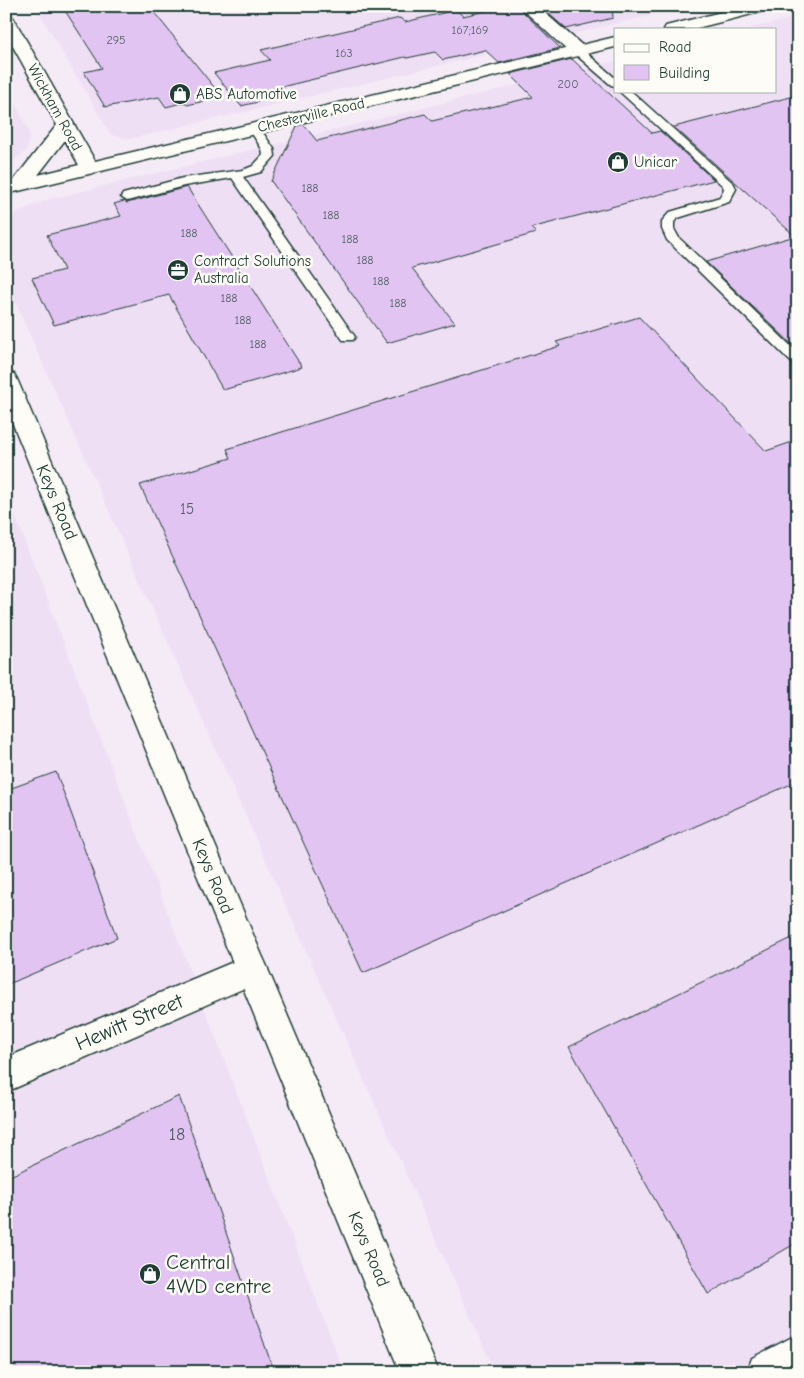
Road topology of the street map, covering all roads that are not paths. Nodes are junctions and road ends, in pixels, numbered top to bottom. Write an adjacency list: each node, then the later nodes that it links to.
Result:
1 (527, 6): 6 (main road)
2 (766, 6): 4 (main road)
3 (6, 19): 9 (main road, Wickham Road)
4 (676, 28)
5 (614, 42): 6 (main road, Chesterville Road)
6 (578, 51): 7 (lane); 10 (main road, Chesterville Road)
7 (614, 82)
8 (625, 92): 16 (lane)
9 (66, 126): 11 (main road, Wickham Road); 13 (main road)
10 (255, 129): 11 (main road, Chesterville Road); 12 (lane)
11 (90, 168): 13 (main road, Chesterville Road)
12 (236, 175): 14 (lane); 15 (lane)
13 (11, 188)
14 (127, 197)
15 (348, 337)
16 (798, 361)
17 (6, 379): 18 (main road, Keys Road)
18 (252, 969): 19 (main road, Hewitt Street); 21 (main road, Keys Road)
19 (6, 1075)
20 (798, 1353): 22 (main road)
21 (420, 1372)
22 (766, 1372)

